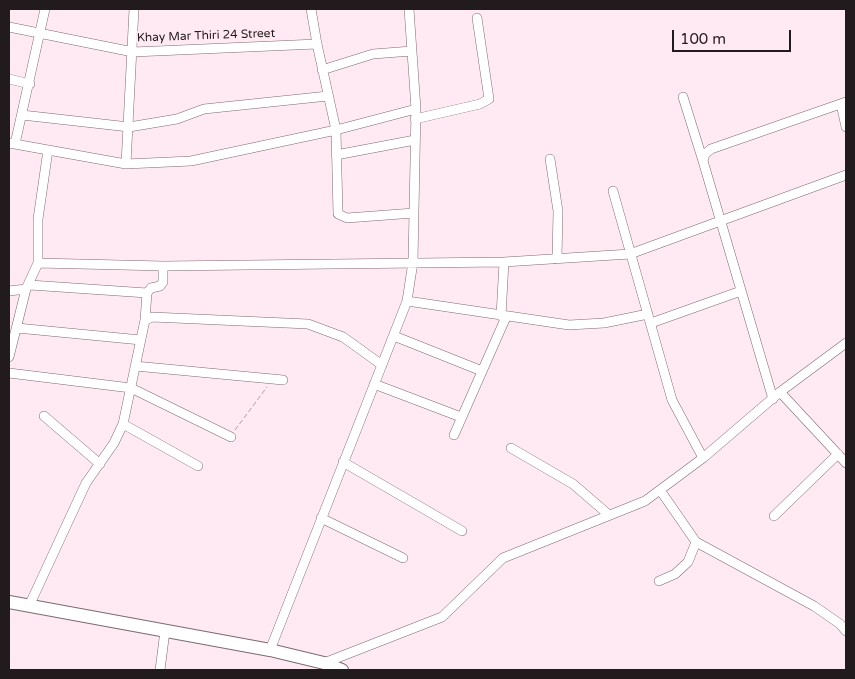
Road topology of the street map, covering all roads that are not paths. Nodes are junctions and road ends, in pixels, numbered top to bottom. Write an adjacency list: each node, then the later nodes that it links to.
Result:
1 (45, 9): 7 (street)
2 (134, 9): 10 (street)
3 (311, 9): 8 (street)
4 (409, 9): 9 (street)
5 (477, 18): 19 (street)
6 (9, 27): 7 (street, Khay Mar Thiri 24 Street)
7 (40, 34): 10 (street, Khay Mar Thiri 24 Street); 13 (street)
8 (317, 44): 10 (street, Khay Mar Thiri 24 Street); 11 (street)
9 (412, 51): 11 (street); 17 (street)
10 (133, 52): 20 (street)
11 (322, 70): 14 (street)
12 (9, 79): 13 (street)
13 (30, 84): 18 (street)
14 (328, 96): 20 (street); 22 (street)
15 (683, 97): 28 (street)
16 (843, 103): 21 (street); 28 (street)
17 (416, 109): 19 (street); 22 (street)
18 (22, 115): 20 (street); 24 (street)
19 (416, 119): 23 (street)
20 (129, 127): 29 (street)
21 (846, 127)
22 (336, 130): 26 (street); 29 (street)
23 (414, 140): 26 (street); 32 (street)
24 (12, 144): 25 (street)
25 (48, 150): 29 (street); 38 (street)
26 (336, 155): 32 (street)
27 (550, 159): 35 (street)
28 (703, 161): 33 (street)
29 (126, 164)
30 (846, 175): 33 (street)
31 (613, 191): 34 (street)
32 (414, 213): 36 (street)
33 (721, 223): 34 (street); 41 (street)
34 (630, 254): 35 (street); 46 (street)
35 (557, 259): 37 (street)
36 (414, 262): 37 (street); 39 (street); 44 (street)
37 (504, 262): 45 (street)
38 (38, 264): 39 (street); 40 (street)
39 (163, 266): 43 (street)
40 (28, 287): 42 (street); 43 (street); 48 (street)
41 (741, 291): 46 (street); 60 (street)
42 (9, 292)
43 (147, 293): 47 (street)
44 (408, 301): 45 (street); 49 (street)
45 (503, 317): 46 (street); 55 (street)
46 (650, 318): 68 (street)
47 (145, 320): 50 (street); 53 (street)
48 (17, 328): 50 (street); 52 (street)
49 (394, 336): 53 (street); 55 (street)
50 (141, 340): 54 (street)
51 (846, 344): 60 (street)
52 (9, 358)
53 (382, 365): 58 (street)
54 (135, 366): 57 (street); 59 (street)
55 (482, 370): 62 (street)
56 (9, 374): 59 (street)
57 (283, 380)
58 (374, 384): 62 (street); 69 (street)
59 (130, 388): 63 (street); 65 (street)
60 (776, 396): 67 (street); 68 (street)
61 (44, 416): 71 (street)
62 (461, 418): 64 (street)
63 (123, 424): 71 (street); 72 (street)
64 (454, 435)
65 (231, 437)
66 (511, 448): 74 (street)
67 (838, 454): 70 (street); 75 (street)
68 (703, 458): 73 (street)
69 (343, 462): 76 (street); 77 (street)
70 (846, 463)
71 (100, 464): 82 (street)
72 (198, 466)
73 (660, 490): 74 (street); 78 (street)
74 (609, 515): 86 (street)
75 (774, 516)
76 (321, 518): 79 (street); 85 (street)
77 (462, 531)
78 (696, 542): 80 (street); 84 (street)
79 (403, 558)
80 (659, 582)
81 (9, 602): 82 (street)
82 (29, 606): 83 (street)
83 (165, 630): 85 (street); 87 (street)
84 (846, 631)
85 (270, 650): 86 (street)
86 (324, 663): 88 (street)
87 (160, 670)
88 (342, 670)

